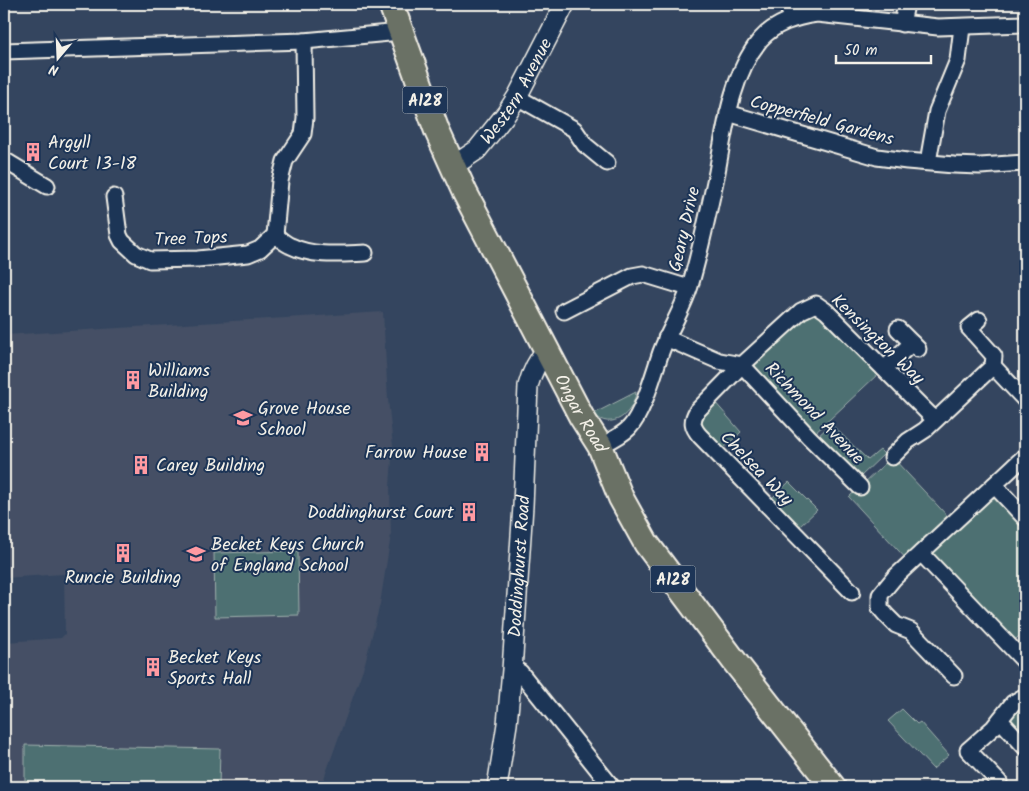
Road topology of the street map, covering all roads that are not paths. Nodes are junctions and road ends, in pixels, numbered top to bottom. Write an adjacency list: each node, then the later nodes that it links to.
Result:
1 (391, 4): 9 (main road, Ongar Road / A128)
2 (565, 4): 12 (street, Western Avenue)
3 (786, 4): 5 (street)
4 (906, 4): 6 (street)
5 (793, 18): 6 (street, Geary Drive); 13 (street, Geary Drive)
6 (902, 24): 8 (street, Geary Drive)
7 (1025, 24): 8 (street, Geary Drive)
8 (962, 27): 16 (street)
9 (400, 32): 10 (street); 18 (main road, Ongar Road / A128)
10 (304, 41): 11 (street); 21 (street)
11 (4, 51)
12 (517, 97): 15 (street); 18 (street, Western Avenue)
13 (728, 114): 16 (street, Copperfield Gardens); 23 (street, Geary Drive)
14 (4, 160): 19 (street)
15 (607, 162)
16 (928, 162): 17 (street, Copperfield Gardens)
17 (1025, 163)
18 (453, 166): 28 (main road, Ongar Road / A128)
19 (46, 186)
20 (114, 197): 21 (street, Tree Tops)
21 (275, 235): 22 (street)
22 (365, 253)
23 (689, 288): 24 (street); 27 (street, Geary Drive)
24 (564, 311)
25 (979, 320): 30 (street)
26 (898, 329): 31 (street)
27 (666, 338): 29 (street); 34 (street, Geary Drive)
28 (547, 349): 34 (main road, Ongar Road / A128); 43 (street, Doddinghurst Road)
29 (742, 366): 31 (street, Kensington Way); 38 (street, Richmond Avenue); 41 (street, Chelsea Way)
30 (993, 366): 32 (street); 33 (street)
31 (884, 369): 33 (street, Kensington Way)
32 (1025, 400)
33 (935, 420): 36 (street)
34 (600, 446): 51 (main road, Ongar Road / A128)
35 (1025, 456): 37 (street)
36 (892, 457)
37 (994, 485): 39 (street); 40 (street)
38 (860, 487)
39 (1025, 518)
40 (921, 553): 42 (street); 44 (street)
41 (852, 592)
42 (1025, 662)
43 (512, 670): 49 (street, Doddinghurst Road); 50 (street)
44 (954, 676)
45 (1025, 696): 46 (street)
46 (1000, 720): 47 (street); 48 (street)
47 (1025, 747)
48 (999, 782)
49 (497, 787)
50 (612, 787)
51 (834, 787)

